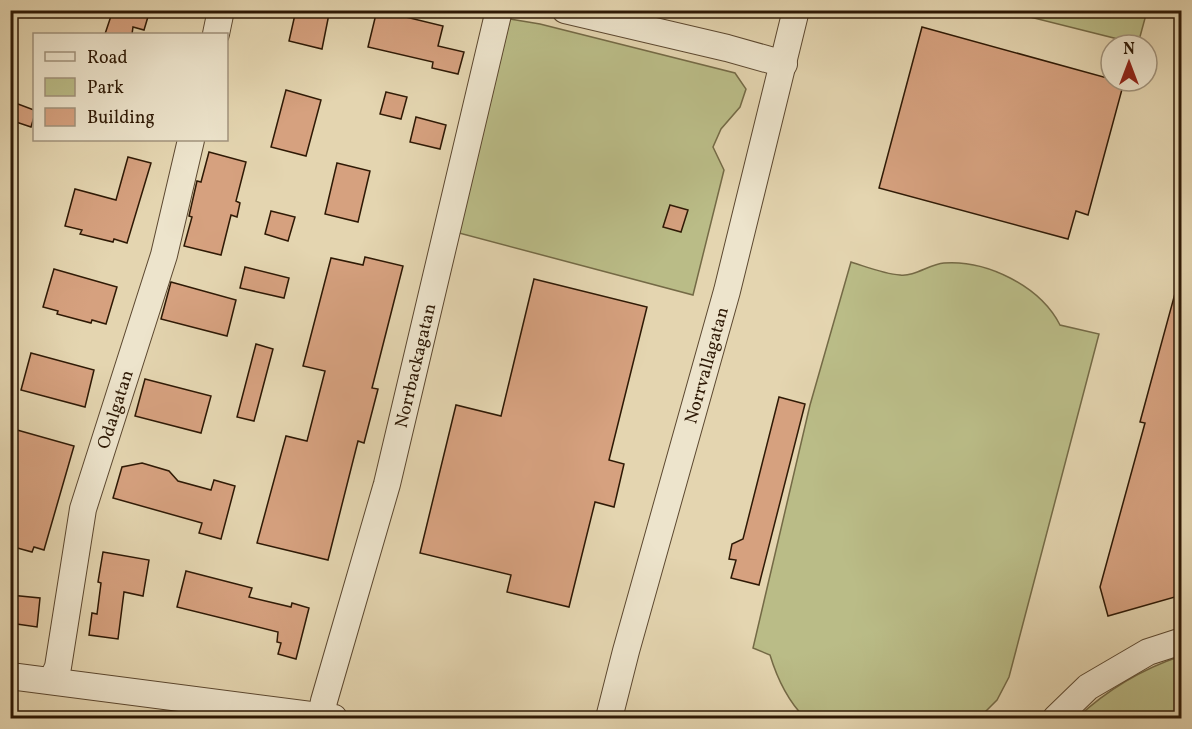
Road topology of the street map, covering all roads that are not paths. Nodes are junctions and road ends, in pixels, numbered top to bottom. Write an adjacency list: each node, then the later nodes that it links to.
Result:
1 (221, 10): 5 (street)
2 (499, 10): 11 (street, Norrbackagatan)
3 (565, 10): 6 (street)
4 (796, 10): 6 (street, Norrvallagatan)
5 (216, 33)
6 (784, 64): 12 (street, Norrvallagatan)
7 (191, 141): 10 (street, Odalgatan)
8 (1182, 641): 13 (street)
9 (10, 676): 10 (street)
10 (52, 680): 11 (street)
11 (328, 718)
12 (609, 718)
13 (1056, 718)

